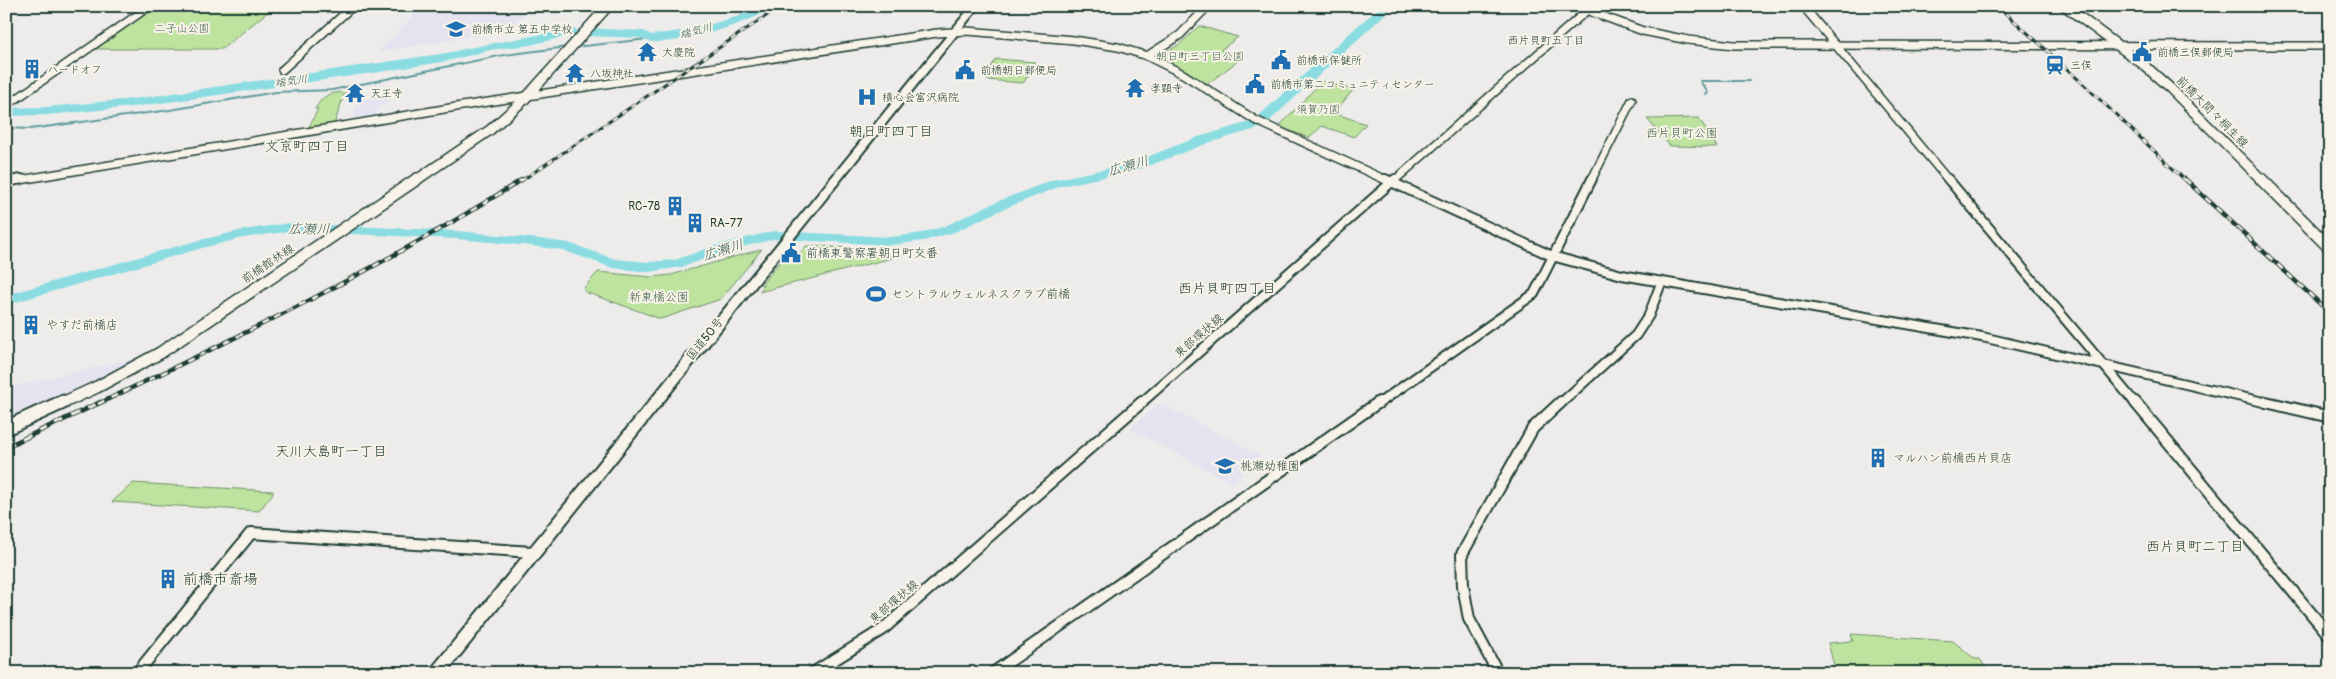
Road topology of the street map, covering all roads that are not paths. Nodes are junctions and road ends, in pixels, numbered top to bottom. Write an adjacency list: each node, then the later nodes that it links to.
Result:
1 (150, 6): 18 (street)
2 (353, 6): 15 (street)
3 (608, 6): 16 (main road, 前橋館林線)
4 (976, 6): 10 (highway, 国道50号)
5 (1208, 6): 14 (street)
6 (1575, 6): 9 (street)
7 (1803, 6): 11 (street)
8 (2066, 6): 13 (main road, 前橋大間々桐生線)
9 (1590, 9): 11 (street); 20 (street, 東部環状線)
10 (956, 31): 14 (street); 16 (street); 27 (highway, 国道50号)
11 (1836, 46): 13 (street); 24 (street)
12 (2330, 46): 13 (street)
13 (2118, 47): 21 (main road, 前橋大間々桐生線)
14 (1147, 56): 20 (street)
15 (282, 70)
16 (528, 96): 19 (street); 26 (main road, 前橋館林線)
17 (1632, 100): 22 (street)
18 (6, 106)
19 (6, 182)
20 (1393, 183): 22 (street); 31 (street, 東部環状線)
21 (2330, 248)
22 (1552, 256): 23 (street); 32 (street)
23 (1661, 283): 24 (street); 33 (street)
24 (2104, 364): 25 (street); 28 (street)
25 (2330, 417)
26 (6, 428)
27 (533, 552): 29 (street); 30 (highway, 国道50号)
28 (2330, 636)
29 (137, 673)
30 (436, 673)
31 (813, 673)
32 (993, 673)
33 (1498, 673)

